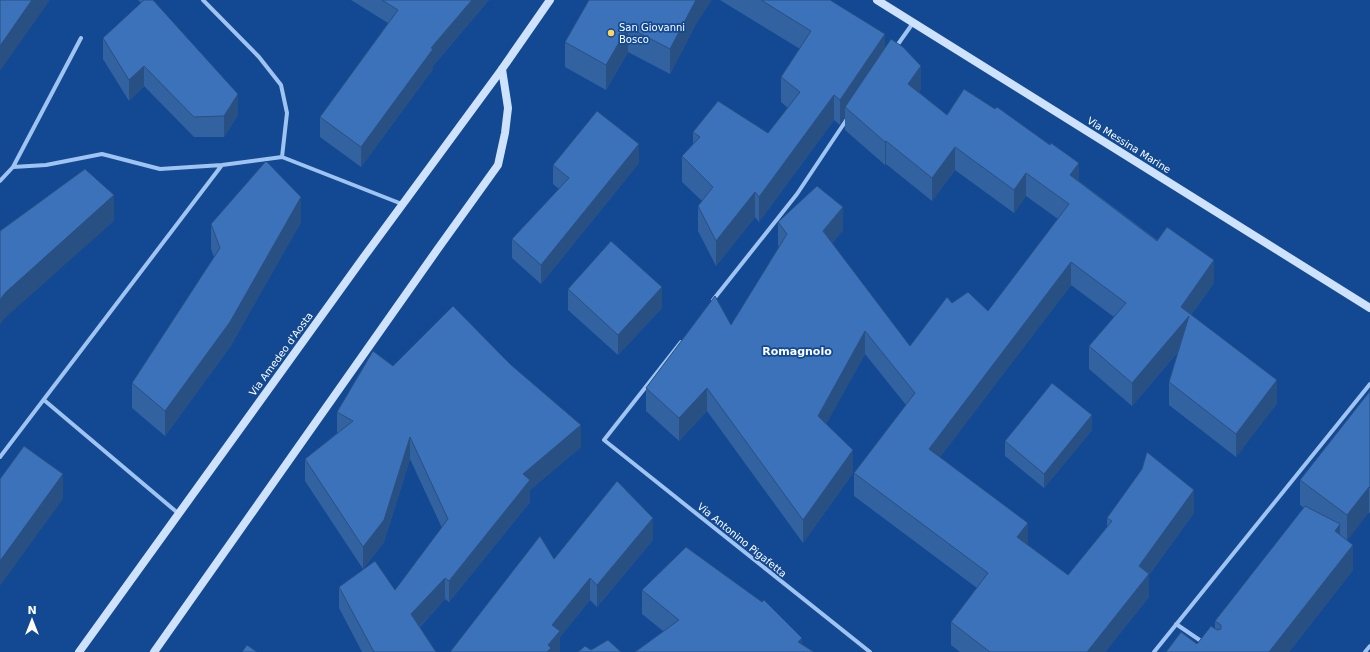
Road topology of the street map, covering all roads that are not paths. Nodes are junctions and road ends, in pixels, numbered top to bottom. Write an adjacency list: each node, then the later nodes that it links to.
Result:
1 (203, 0): 9 (street)
2 (550, 0): 7 (street, Via Amedeo d'Aosta)
3 (877, 0): 4 (street, Via Messina Marine)
4 (913, 23): 6 (street); 15 (street, Via Messina Marine)
5 (81, 38): 11 (street)
6 (895, 49)
7 (502, 69): 13 (street, Via Amedeo d'Aosta); 25 (street)
8 (850, 115): 14 (street)
9 (282, 157): 10 (street); 13 (street)
10 (222, 165): 11 (street); 18 (street)
11 (13, 167): 12 (street)
12 (0, 181)
13 (402, 204): 20 (street, Via Amedeo d'Aosta)
14 (710, 305)
15 (1370, 308)
16 (686, 335): 26 (street, Via Antonino Pigafetta)
17 (1370, 384): 21 (street)
18 (44, 400): 19 (street); 20 (street)
19 (0, 457)
20 (179, 514): 24 (street, Via Amedeo d'Aosta)
21 (1176, 624): 22 (street); 27 (street)
22 (1206, 644)
23 (1370, 646): 28 (street)
24 (79, 652)
25 (154, 652)
26 (870, 652)
27 (1154, 652)
28 (1366, 652)

